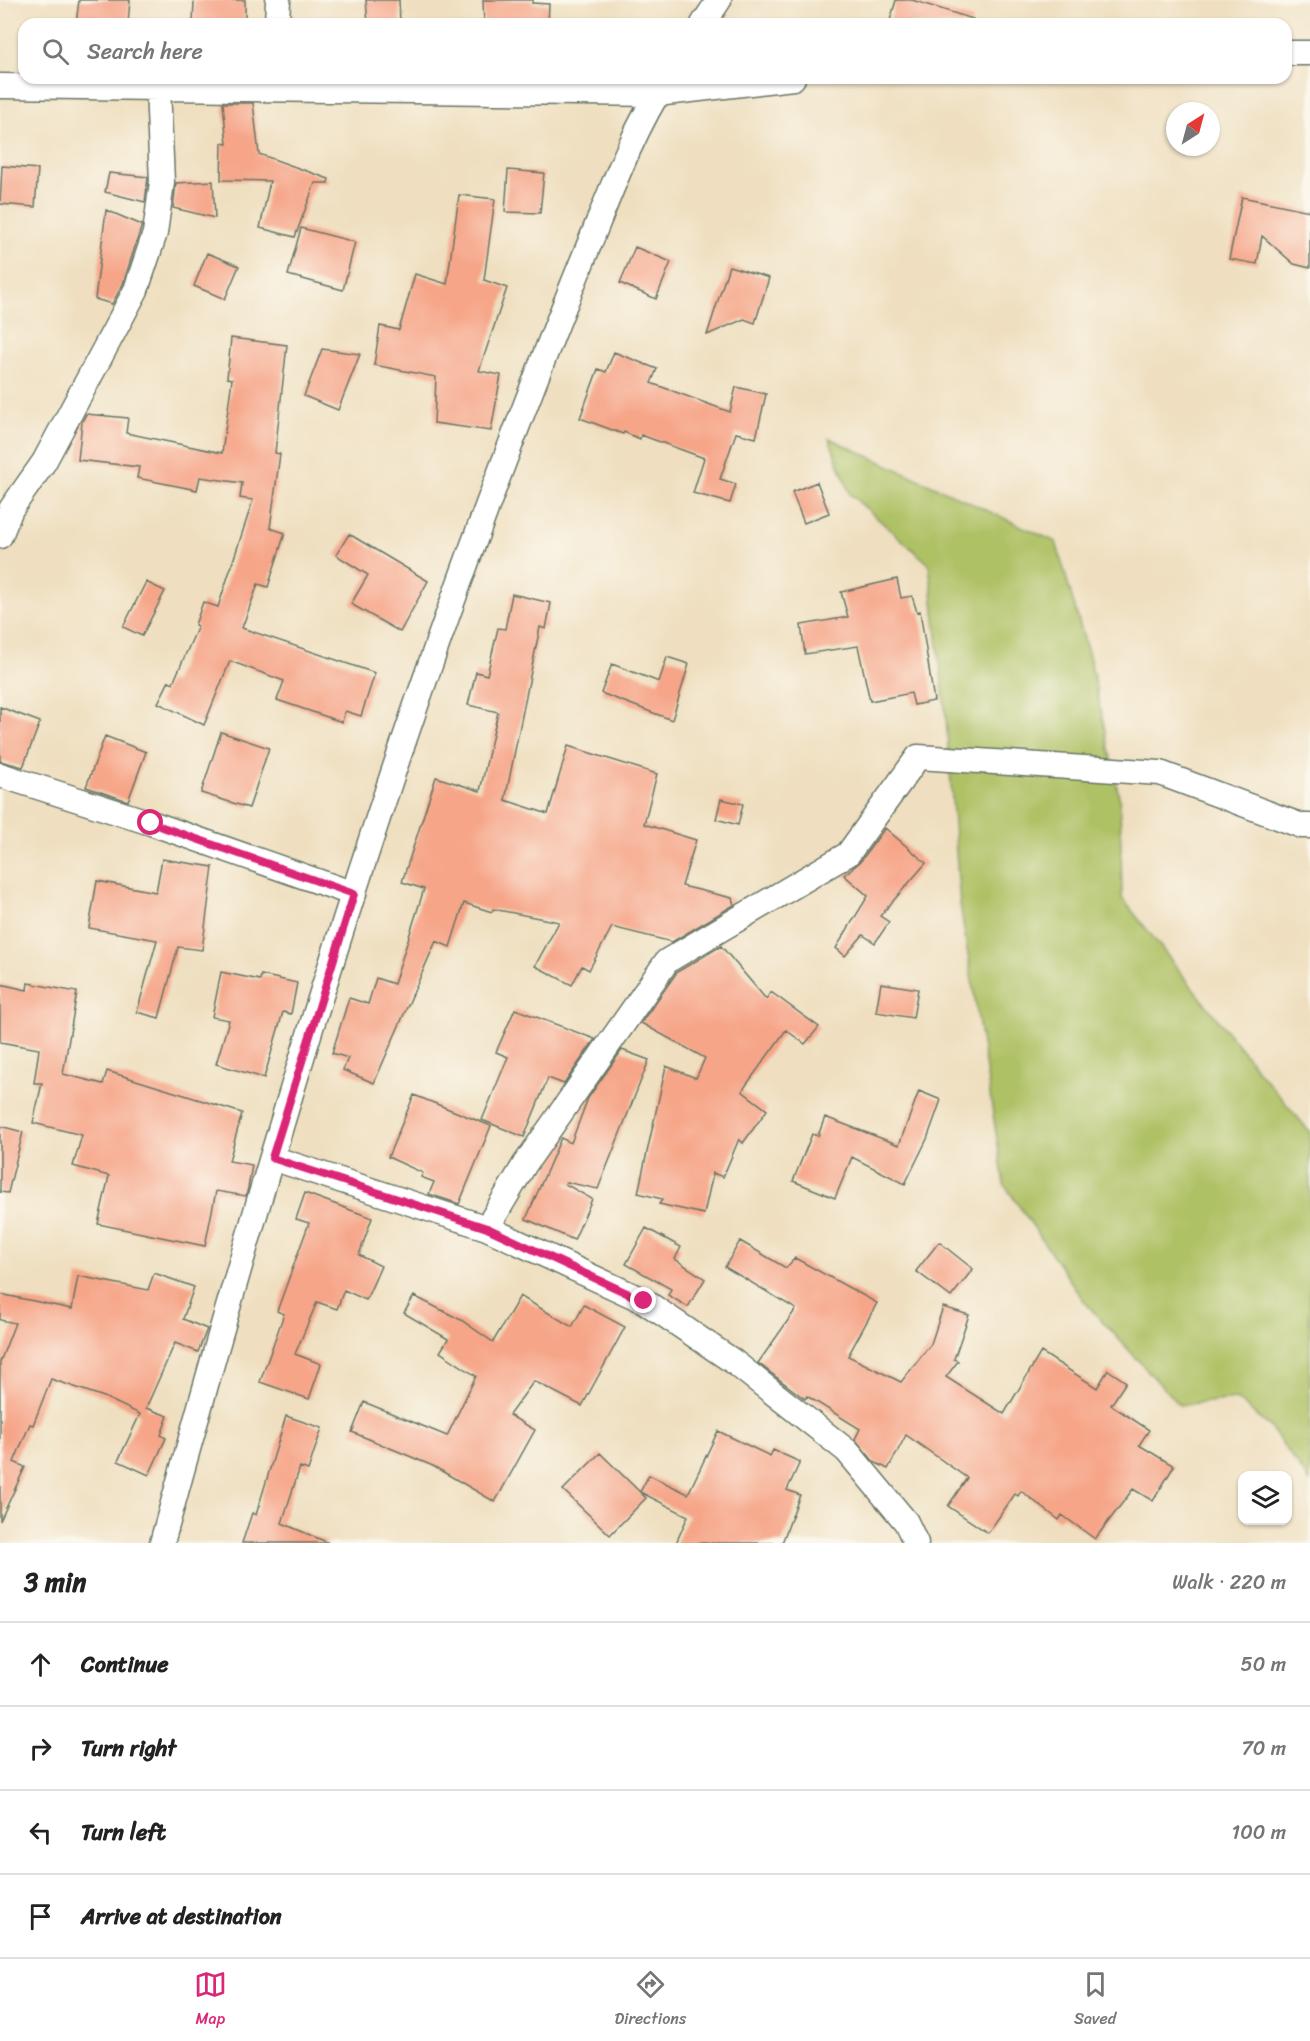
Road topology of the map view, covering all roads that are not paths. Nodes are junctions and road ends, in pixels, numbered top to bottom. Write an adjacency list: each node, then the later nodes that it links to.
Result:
1 (278, 0): 3 (street)
2 (719, 0): 4 (street)
3 (277, 18)
4 (707, 18)
5 (1292, 53): 6 (street)
6 (1310, 53)
7 (245, 84): 12 (street)
8 (403, 84): 11 (street)
9 (695, 84): 11 (street)
10 (0, 86): 12 (street)
11 (662, 86): 16 (street)
12 (158, 87): 13 (street)
13 (0, 536)
14 (0, 775): 16 (street)
15 (1310, 826): 18 (street)
16 (354, 894): 17 (street)
17 (272, 1158): 18 (street); 19 (street)
18 (487, 1228): 20 (street)
19 (162, 1543)
20 (916, 1543)

